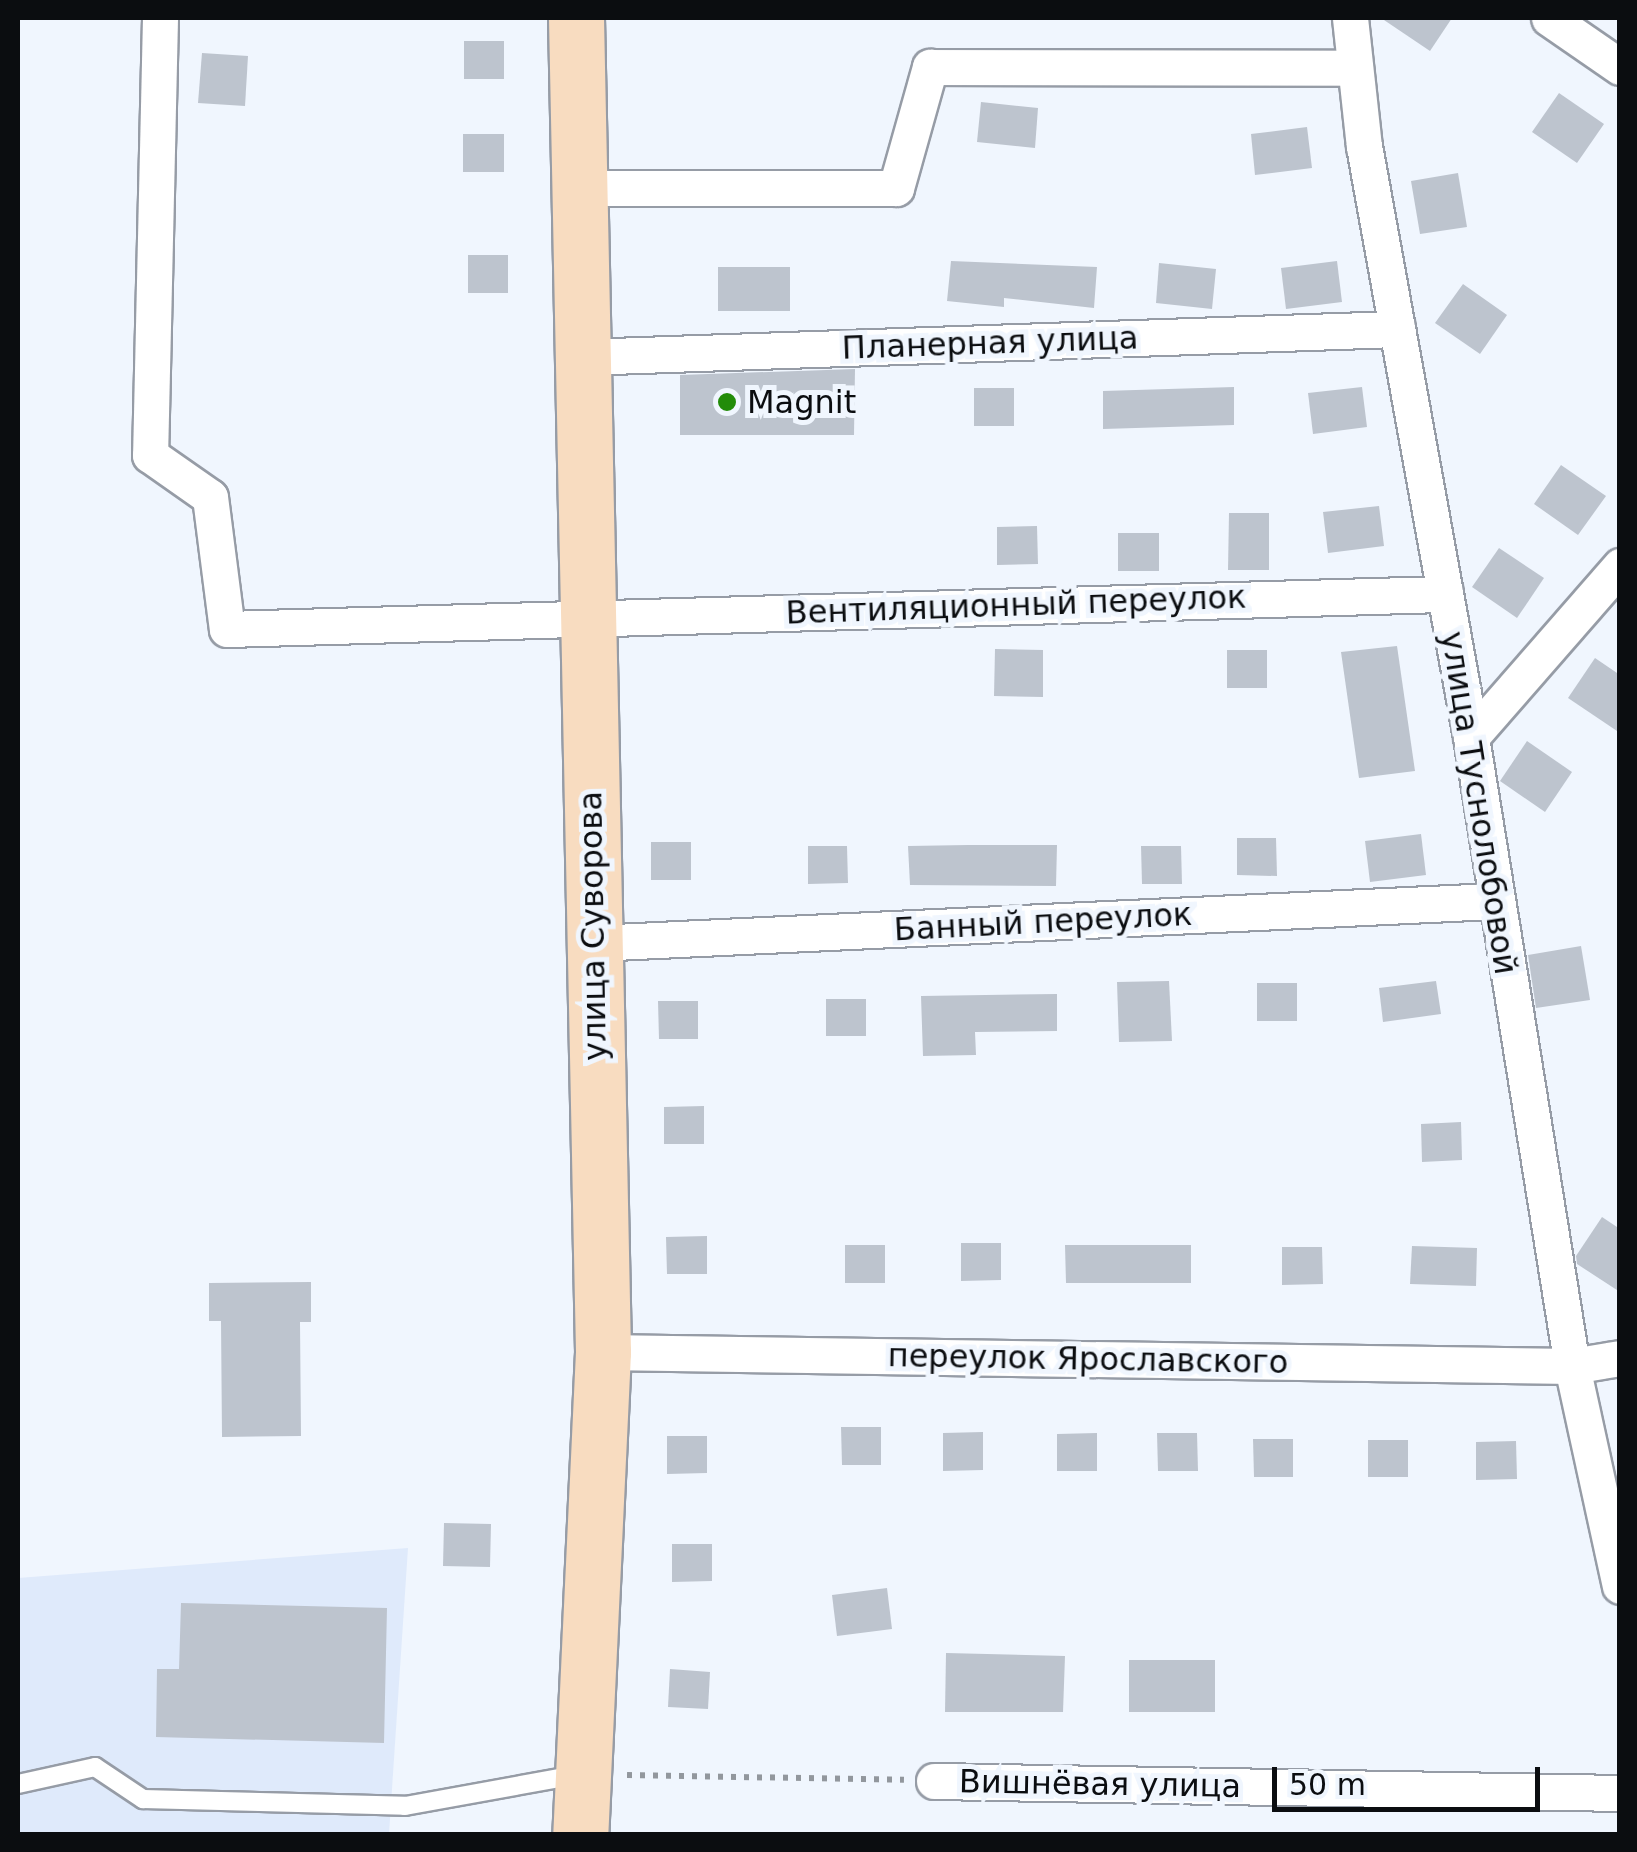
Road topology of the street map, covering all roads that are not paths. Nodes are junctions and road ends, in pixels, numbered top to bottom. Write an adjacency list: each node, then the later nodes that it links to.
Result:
1 (160, 18): 12 (street, Вентиляционный переулок)
2 (576, 18): 9 (main road, улица Суворова)
3 (1350, 18): 6 (street, улица Туснолобовой)
4 (1550, 18): 5 (street)
5 (1620, 67)
6 (1356, 68): 7 (street); 8 (street, улица Туснолобовой)
7 (592, 188)
8 (1398, 330): 9 (street, Планерная улица); 11 (street, улица Туснолобовой)
9 (582, 357): 12 (main road, улица Суворова)
10 (1614, 586): 13 (street)
11 (1445, 594): 12 (street, Вентиляционный переулок); 13 (street, улица Туснолобовой)
12 (587, 617): 15 (main road, улица Суворова)
13 (1472, 737): 14 (street, улица Туснолобовой)
14 (1494, 901): 15 (street, Банный переулок); 18 (street, улица Туснолобовой)
15 (593, 943): 16 (main road, улица Суворова)
16 (603, 1352): 18 (street, переулок Ярославского); 20 (main road, улица Суворова)
17 (1620, 1358): 18 (street, переулок Ярославского)
18 (1572, 1366): 19 (street, улица Туснолобовой)
19 (1620, 1586)
20 (580, 1774): 22 (lane); 24 (main road, улица Суворова)
21 (934, 1780): 23 (street, Вишнёвая улица)
22 (18, 1784)
23 (1620, 1794)
24 (580, 1834)

